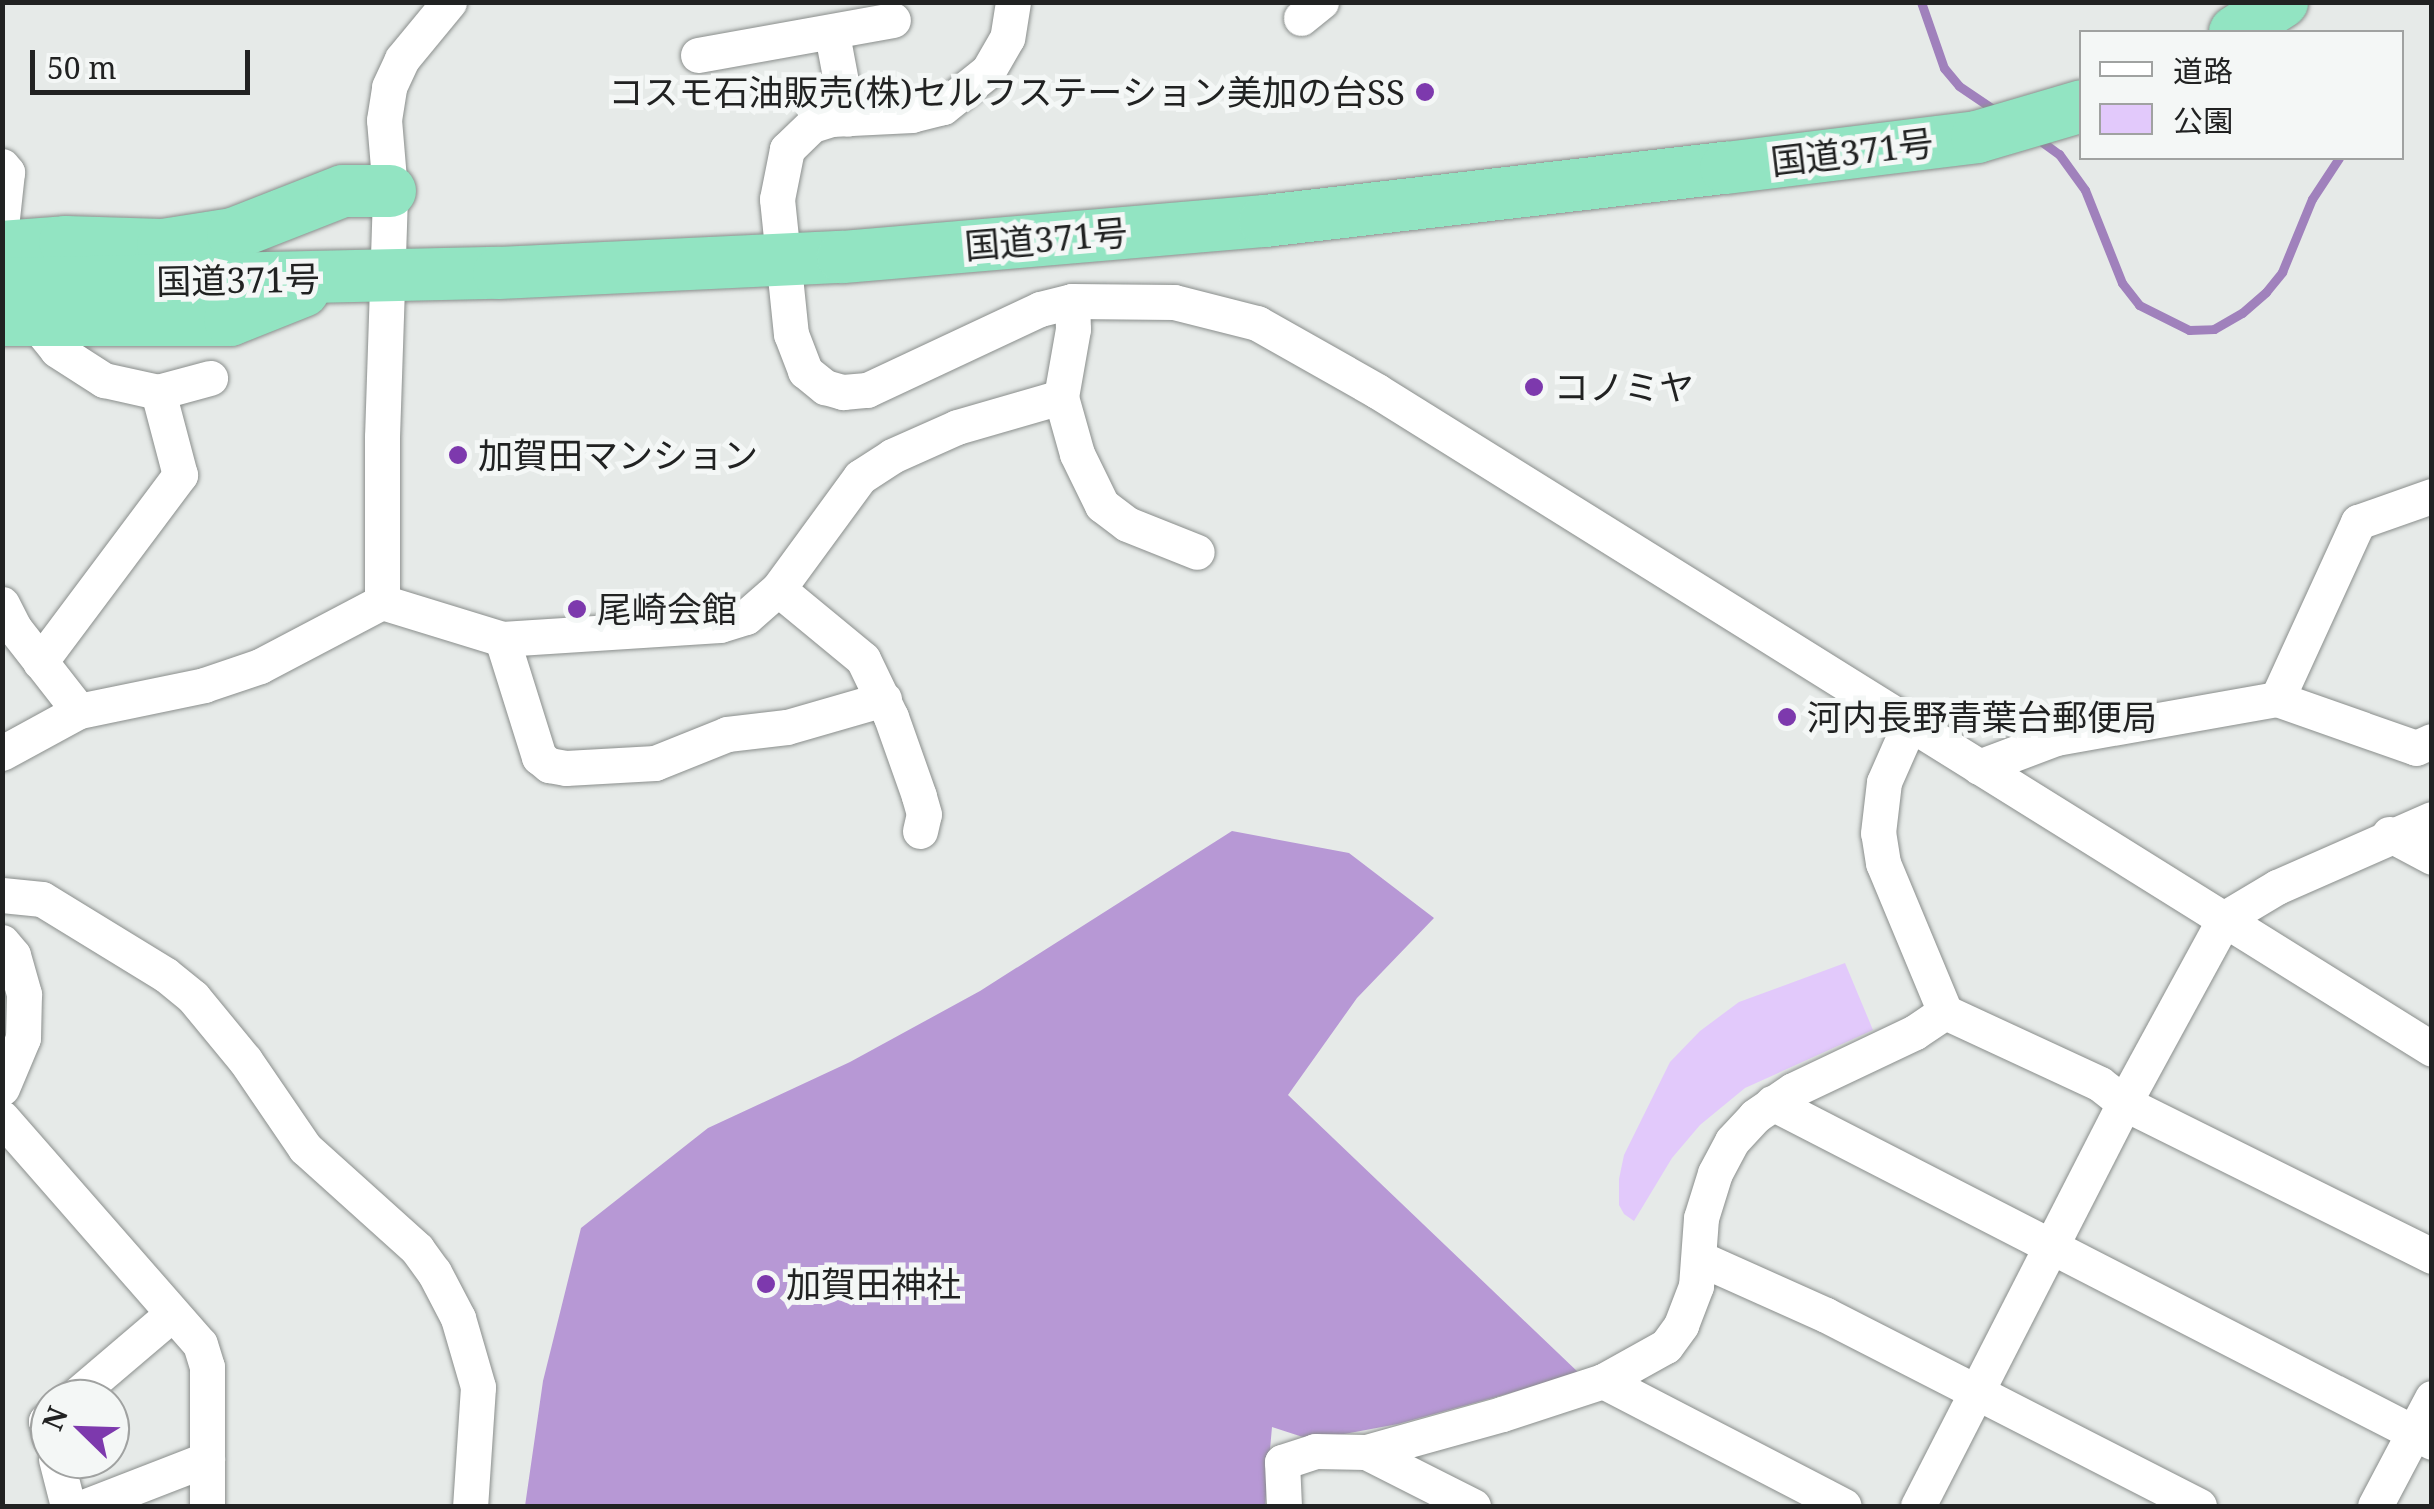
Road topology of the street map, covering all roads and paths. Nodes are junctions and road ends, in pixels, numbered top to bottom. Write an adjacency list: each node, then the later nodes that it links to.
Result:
1 (449, 2): 11 (street)
2 (1013, 2): 9 (street)
3 (2282, 2): 5 (highway)
4 (893, 20): 6 (street)
5 (2238, 30)
6 (832, 34): 7 (street); 9 (street)
7 (698, 55)
8 (2079, 107): 14 (highway, 国道371号)
9 (848, 120): 14 (street)
10 (2, 166): 12 (street)
11 (390, 190): 13 (highway); 15 (street)
12 (2, 218)
13 (2, 247)
14 (784, 262): 15 (highway, 国道371号); 16 (street)
15 (362, 277): 17 (highway, 国道371号); 24 (street)
16 (1072, 301): 20 (street); 31 (street)
17 (13, 308): 19 (street)
18 (210, 378): 19 (street)
19 (158, 392): 27 (street)
20 (1061, 397): 22 (street); 23 (street)
21 (2432, 496): 29 (street)
22 (1197, 552)
23 (778, 589): 26 (street); 28 (street)
24 (382, 602): 26 (street); 30 (street)
25 (2, 604): 27 (street)
26 (502, 639): 28 (street)
27 (40, 662): 30 (street)
28 (884, 699): 36 (street)
29 (2277, 700): 32 (street); 34 (street)
30 (78, 711): 33 (street)
31 (1910, 723): 34 (street); 42 (street)
32 (2432, 740)
33 (2, 752)
34 (1980, 767): 40 (street)
35 (2432, 819): 37 (street)
36 (920, 831)
37 (2388, 834): 38 (street); 40 (street)
38 (2432, 856)
39 (2, 895): 63 (street)
40 (2225, 918): 43 (street); 46 (street)
41 (2, 942): 44 (street)
42 (1945, 1012): 45 (street); 46 (street)
43 (2432, 1050)
44 (2, 1088)
45 (1772, 1103): 48 (street); 50 (street)
46 (2124, 1103): 48 (street); 49 (street)
47 (2, 1118): 51 (street)
48 (2050, 1246): 54 (street); 56 (street)
49 (2432, 1256)
50 (1701, 1259): 53 (street); 54 (street)
51 (172, 1314): 52 (street); 58 (street)
52 (96, 1379)
53 (1603, 1381): 57 (street); 66 (street)
54 (1976, 1392): 67 (street); 68 (street)
55 (2432, 1398): 56 (street)
56 (2422, 1437): 69 (street)
57 (1366, 1452): 64 (street); 65 (street)
58 (207, 1458): 61 (street); 62 (street)
59 (61, 1479): 60 (street)
60 (68, 1506)
61 (86, 1506)
62 (207, 1506)
63 (470, 1506)
64 (1284, 1506)
65 (1472, 1506)
66 (1844, 1506)
67 (1918, 1506)
68 (2199, 1506)
69 (2376, 1506)

